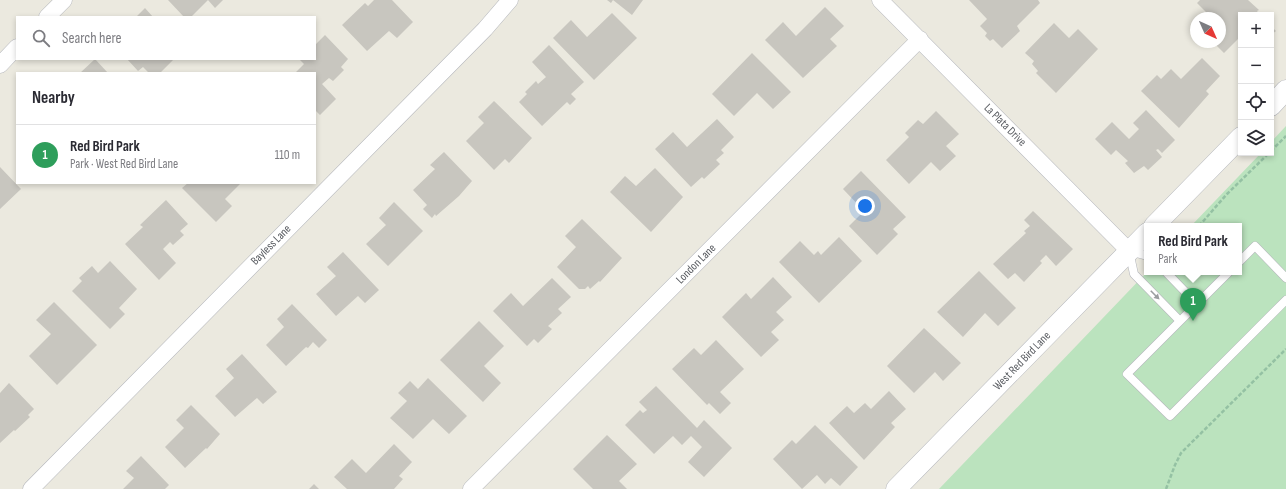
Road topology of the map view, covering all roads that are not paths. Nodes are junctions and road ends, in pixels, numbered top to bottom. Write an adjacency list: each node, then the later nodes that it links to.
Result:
1 (64, 0): 4 (street)
2 (510, 0): 21 (street, Bayless Lane)
3 (880, 0): 5 (street, La Plata Drive)
4 (48, 16)
5 (920, 39): 13 (street, La Plata Drive); 22 (street, London Lane)
6 (16, 49): 7 (street)
7 (0, 65)
8 (1286, 90): 9 (street)
9 (1274, 103)
10 (1238, 140): 11 (street)
11 (1157, 223)
12 (1144, 240): 13 (street, West Red Bird Lane)
13 (1138, 253): 20 (lane, one-way to 20); 23 (street, West Red Bird Lane)
14 (1242, 259): 17 (lane)
15 (1169, 275): 19 (lane)
16 (1226, 275): 19 (lane)
17 (1286, 278)
18 (1286, 300): 20 (lane)
19 (1198, 304): 20 (lane)
20 (1180, 321)
21 (31, 489)
22 (472, 489)
23 (896, 489)

